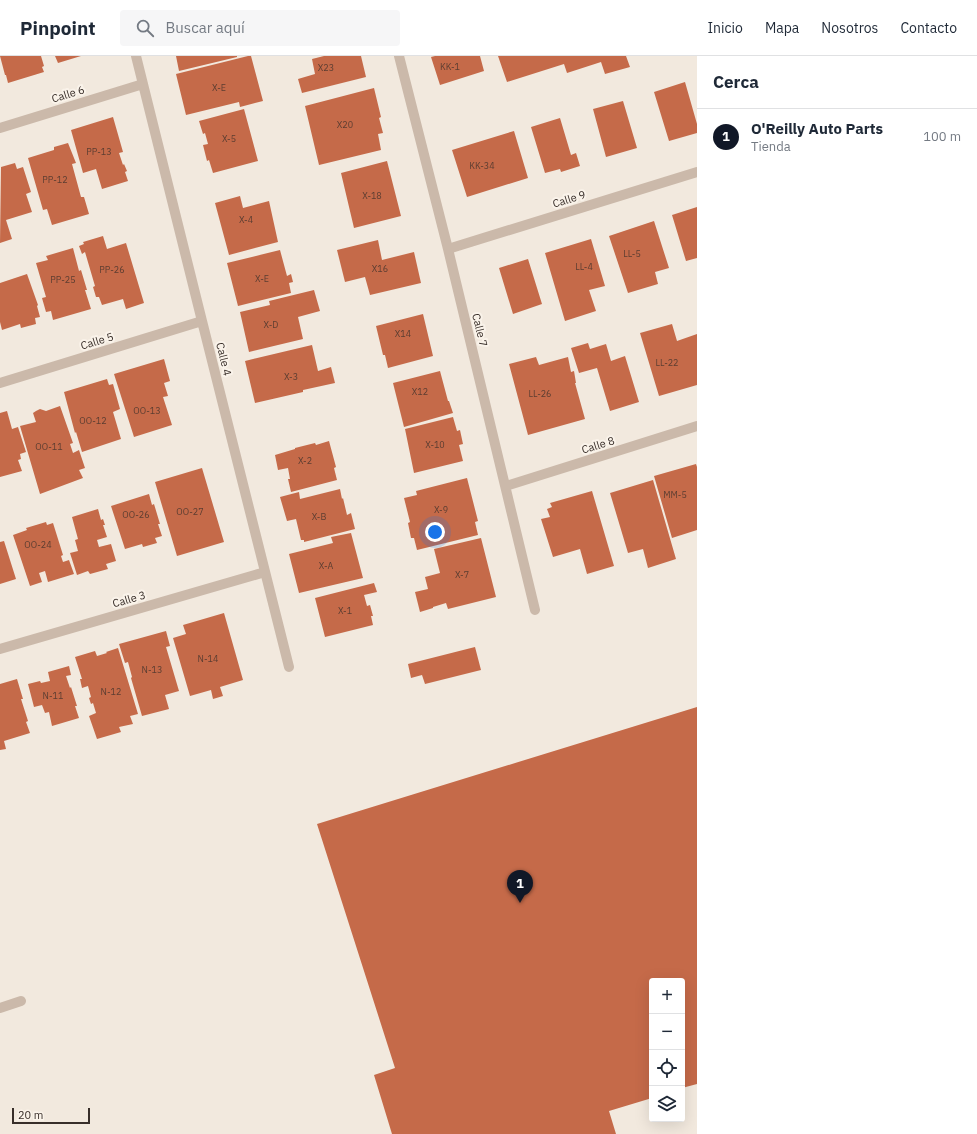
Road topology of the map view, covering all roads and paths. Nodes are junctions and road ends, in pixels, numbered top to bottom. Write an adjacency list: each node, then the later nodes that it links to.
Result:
1 (136, 56): 3 (street, Calle 4)
2 (399, 56): 6 (street, Calle 7)
3 (143, 84): 4 (street, Calle 6); 7 (street, Calle 4)
4 (0, 128)
5 (697, 172): 6 (street, Calle 9)
6 (448, 249): 10 (street, Calle 7)
7 (202, 321): 8 (street, Calle 5); 11 (street, Calle 4)
8 (0, 383)
9 (697, 426): 10 (street, Calle 8)
10 (506, 486): 12 (street, Calle 7)
11 (265, 572): 13 (street, Calle 3); 14 (street, Calle 4)
12 (535, 610)
13 (0, 649)
14 (289, 667)
15 (21, 1001): 16 (street)
16 (0, 1008)

